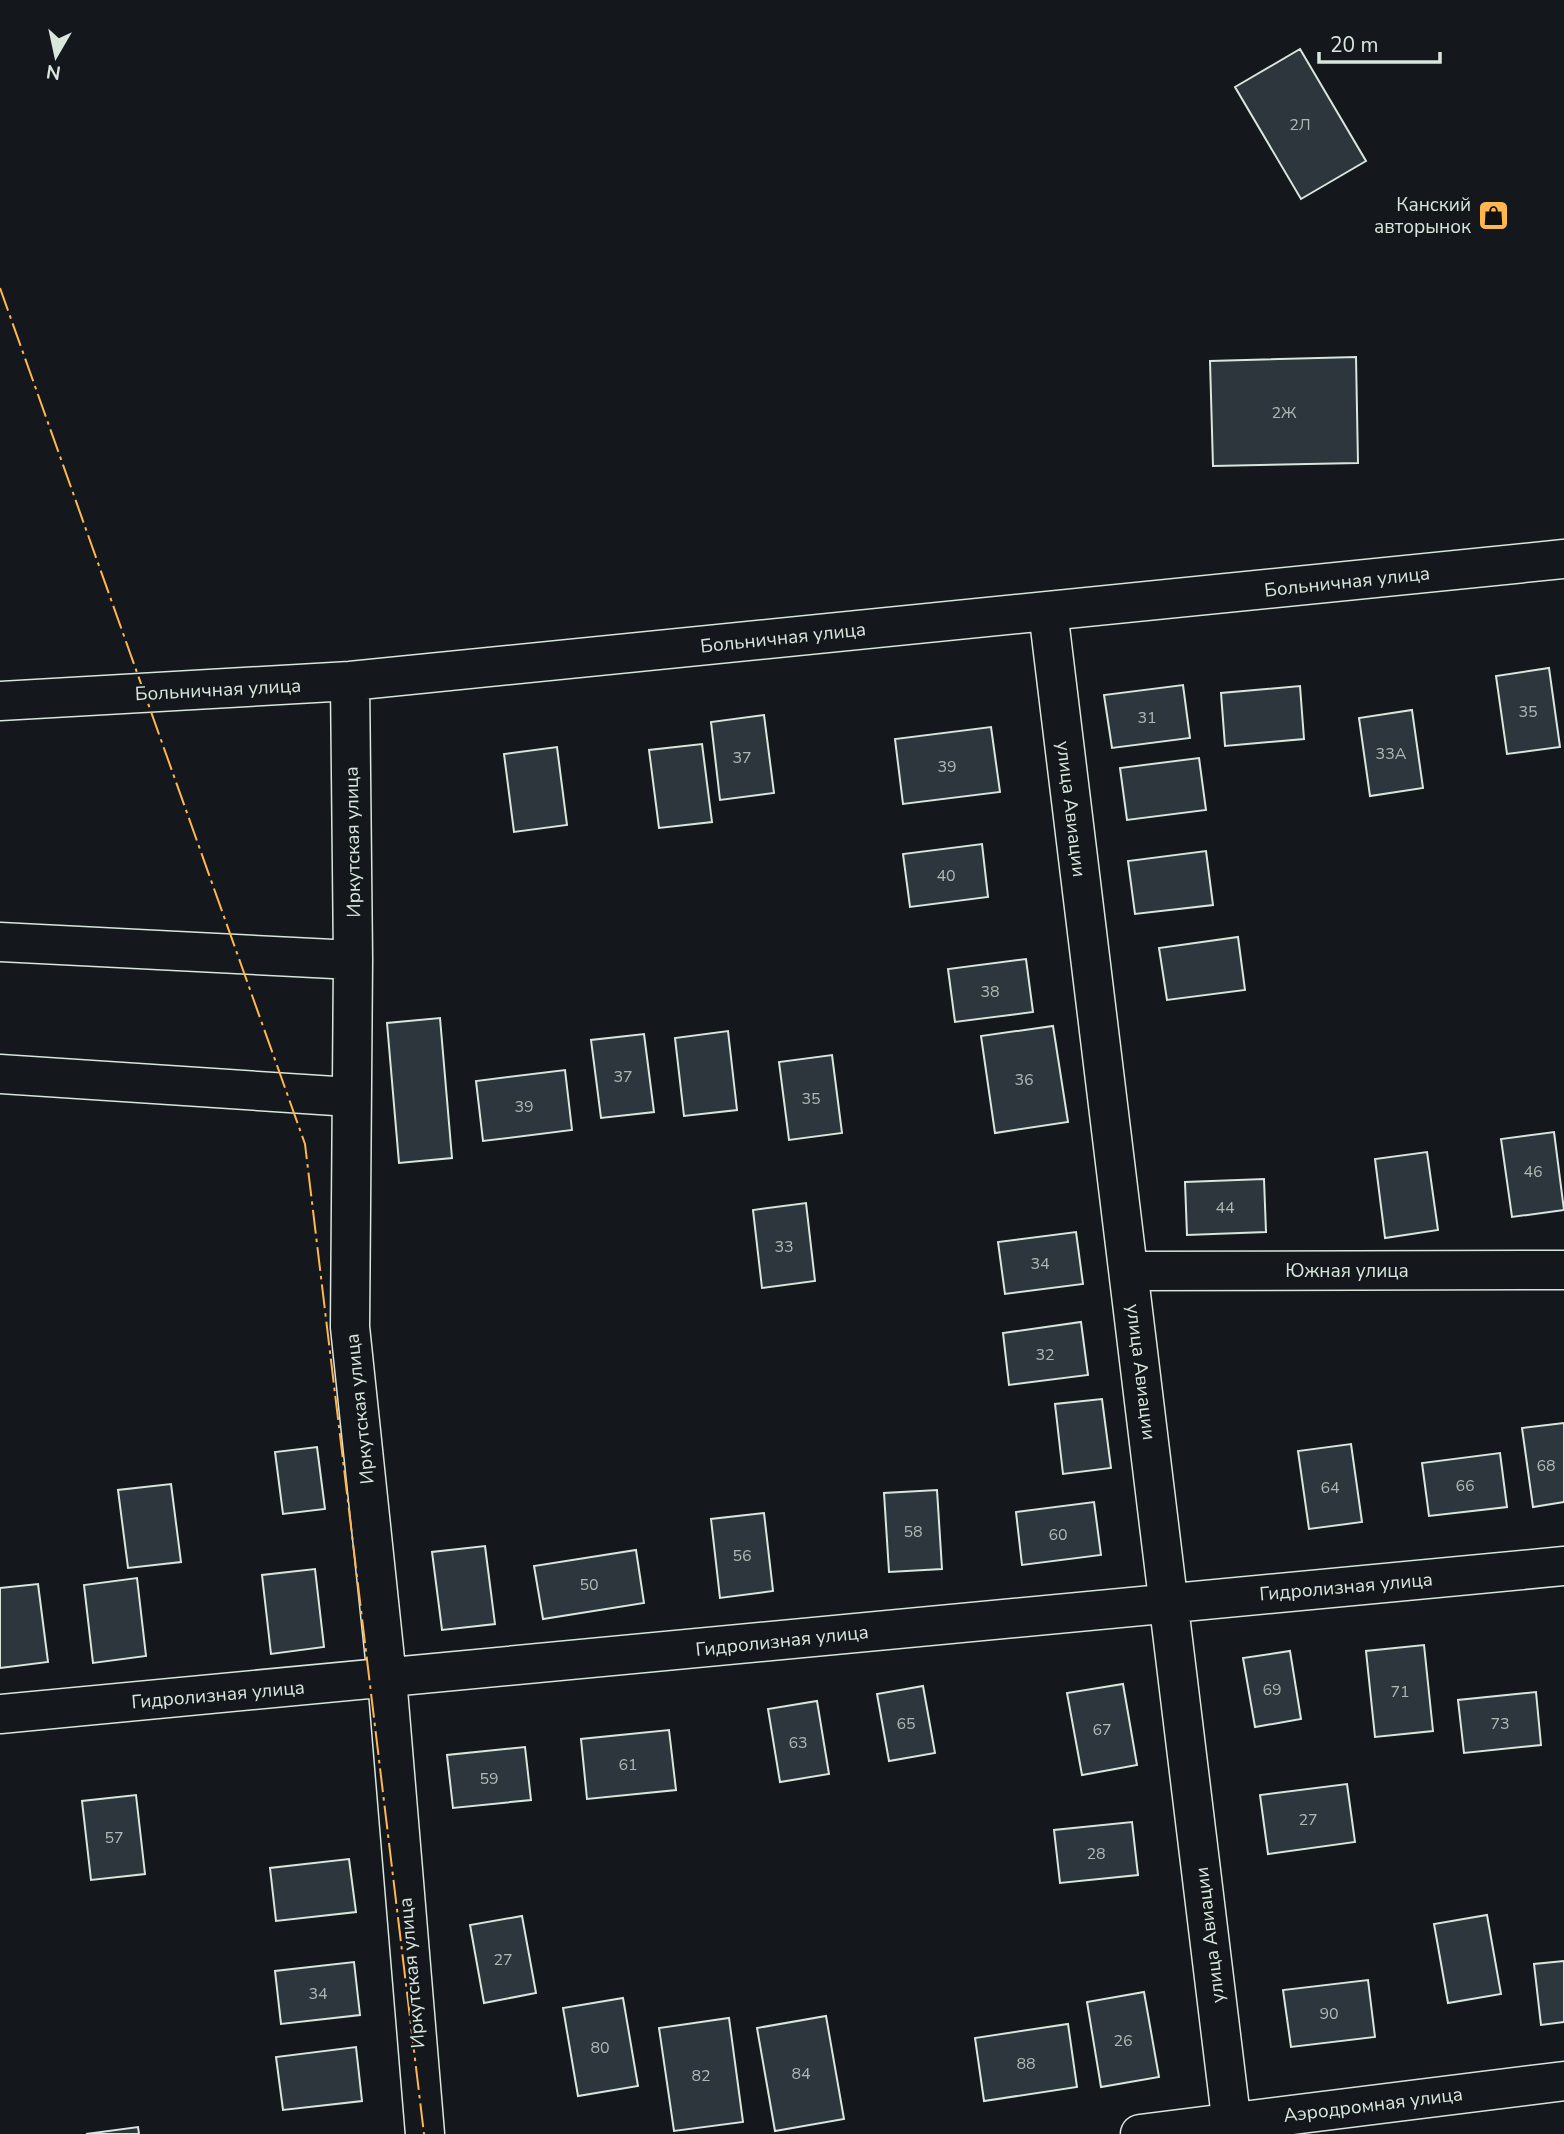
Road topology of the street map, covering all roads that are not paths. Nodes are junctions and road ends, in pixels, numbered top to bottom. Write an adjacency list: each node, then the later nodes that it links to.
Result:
1 (1564, 559): 2 (street, Больничная улица)
2 (1048, 611): 3 (street, Больничная улица); 10 (street, улица Авиации)
3 (350, 681): 4 (street, Больничная улица); 6 (street, Иркутская улица)
4 (0, 701)
5 (0, 942): 6 (street)
6 (353, 960): 8 (street, Иркутская улица)
7 (0, 1074): 8 (street)
8 (350, 1097): 13 (street, Иркутская улица)
9 (1564, 1270): 10 (street, Южная улица)
10 (1129, 1271): 12 (street, улица Авиации)
11 (1564, 1566): 12 (street, Гидролизная улица)
12 (1170, 1603): 13 (street, Гидролизная улица); 16 (street, улица Авиации)
13 (387, 1678): 14 (street, Гидролизная улица); 17 (street, Иркутская улица)
14 (0, 1714)
15 (1564, 2081): 16 (street, Аэродромная улица)
16 (1232, 2127): 18 (street, Аэродромная улица)
17 (425, 2134)
18 (1140, 2134)

